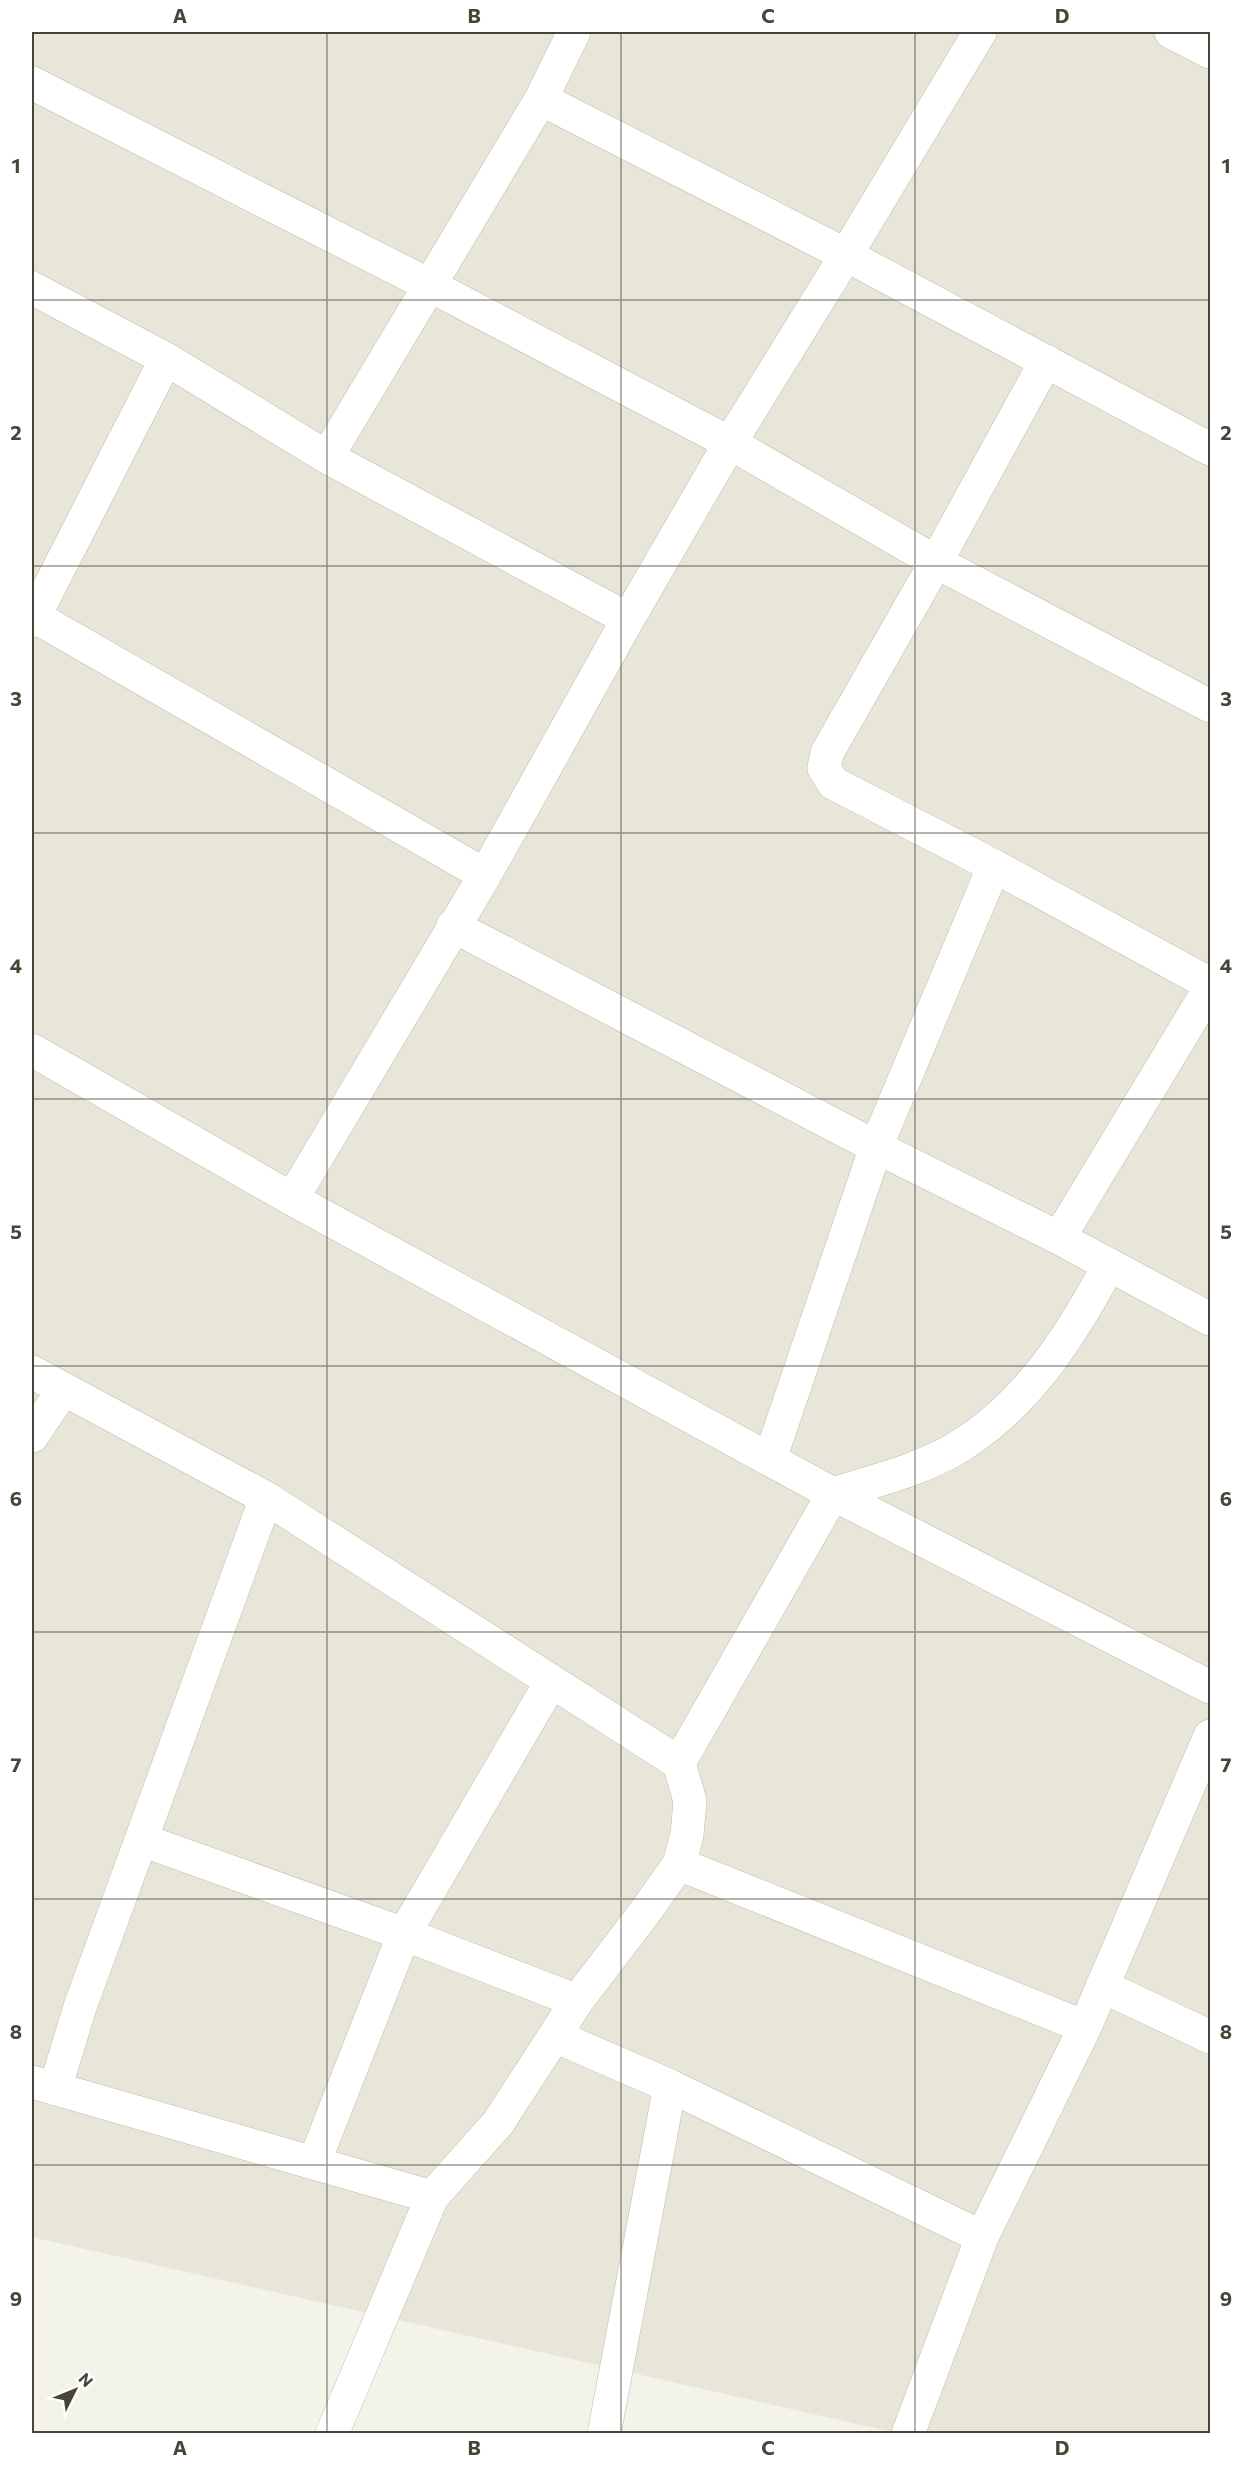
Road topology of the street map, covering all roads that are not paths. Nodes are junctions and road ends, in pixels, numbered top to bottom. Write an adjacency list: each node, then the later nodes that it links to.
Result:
1 (574, 32): 6 (street)
2 (980, 32): 7 (street)
3 (1172, 32): 4 (street)
4 (1210, 52)
5 (32, 83): 8 (street)
6 (541, 99): 7 (street); 8 (street)
7 (846, 255): 11 (street); 12 (street)
8 (431, 286): 12 (street); 14 (street)
9 (32, 288): 10 (street)
10 (166, 359): 14 (street); 16 (street)
11 (1046, 361): 13 (street); 15 (street)
12 (730, 443): 15 (street); 17 (street)
13 (1210, 449)
14 (327, 457): 17 (street)
15 (936, 562): 18 (street); 19 (street)
16 (32, 617): 20 (street)
17 (628, 620): 20 (street)
18 (1210, 706)
19 (994, 866): 22 (street); 24 (street)
20 (485, 875): 21 (street)
21 (453, 926): 24 (street); 25 (street)
22 (1210, 986): 26 (street)
23 (32, 1050): 25 (street)
24 (876, 1147): 26 (street); 32 (street)
25 (292, 1198): 32 (street)
26 (1059, 1238): 27 (street)
27 (1109, 1265): 28 (street); 33 (street)
28 (1210, 1319)
29 (32, 1372): 30 (street)
30 (63, 1390): 31 (street); 34 (street)
31 (32, 1436)
32 (770, 1459): 33 (street)
33 (833, 1494): 36 (street); 38 (street)
34 (266, 1498): 35 (street); 39 (street)
35 (551, 1682): 38 (street); 41 (street)
36 (1210, 1687)
37 (1210, 1736): 42 (street)
38 (680, 1763): 40 (street)
39 (142, 1840): 41 (street); 47 (street)
40 (679, 1864): 43 (street); 44 (street)
41 (404, 1934): 43 (street); 49 (street)
42 (1102, 1986): 44 (street); 46 (street)
43 (577, 2001): 45 (street)
44 (1085, 2027): 51 (street)
45 (555, 2036): 48 (street); 50 (street)
46 (1210, 2037)
47 (43, 2086): 49 (street)
48 (670, 2086): 51 (street); 53 (street)
49 (314, 2163): 50 (street)
50 (432, 2197): 52 (street)
51 (982, 2237): 54 (street)
52 (332, 2433)
53 (604, 2433)
54 (908, 2433)

